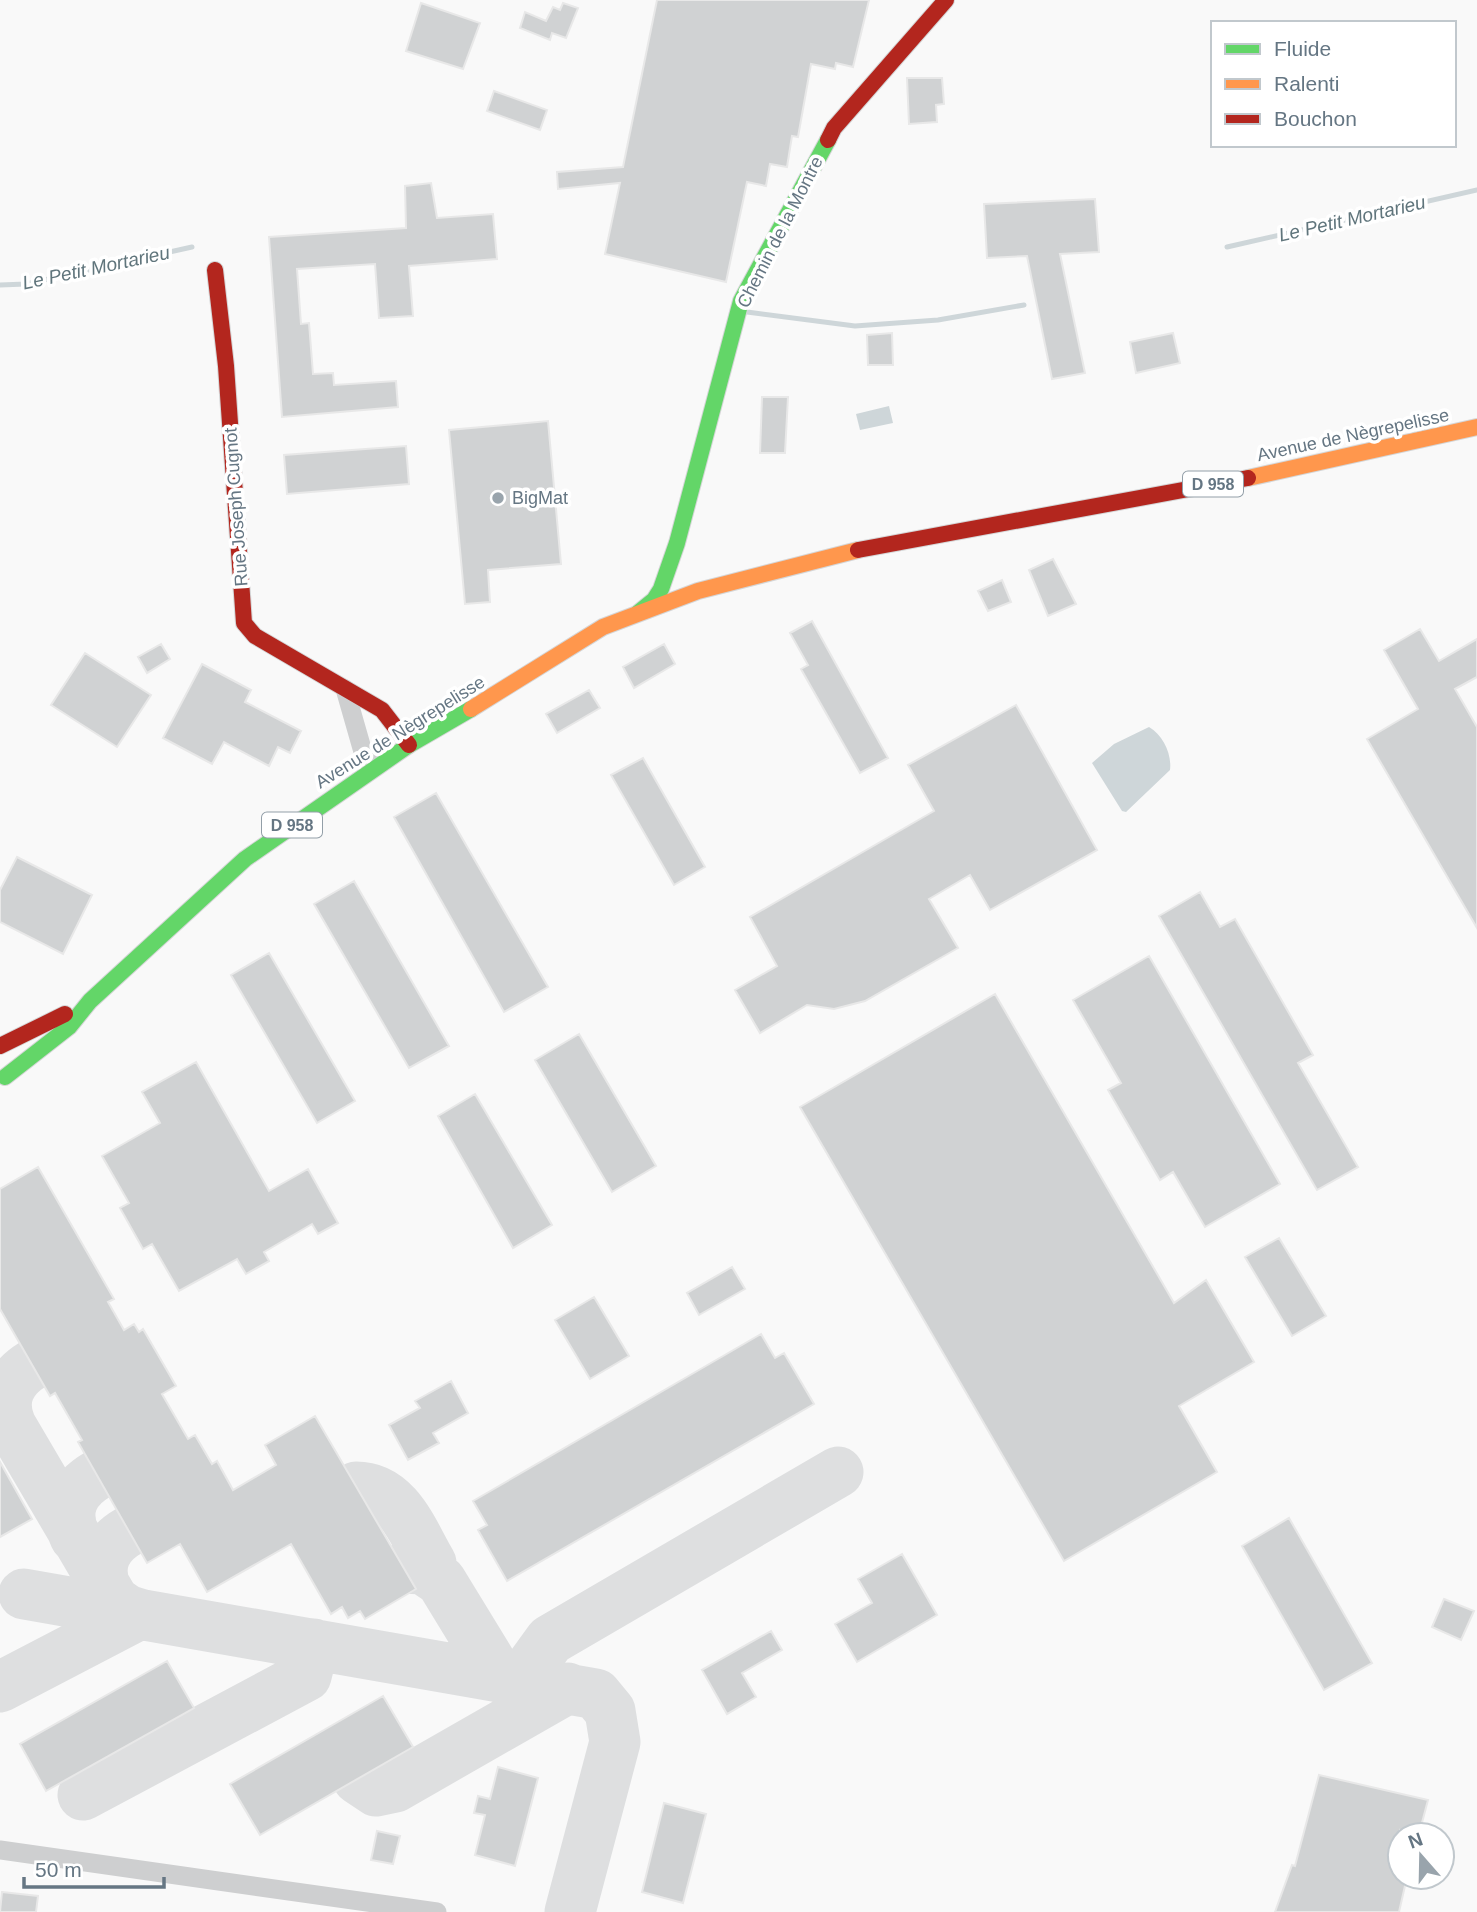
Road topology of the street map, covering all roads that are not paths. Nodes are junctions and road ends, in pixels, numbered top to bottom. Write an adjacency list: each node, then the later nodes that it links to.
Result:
1 (946, 0): 5 (main road, Chemin de la Montre)
2 (215, 270): 9 (main road, Rue Joseph Cugnot)
3 (1477, 427): 4 (main road, Avenue de Nègrepelisse / D 958)
4 (948, 535): 6 (main road, Avenue de Nègrepelisse / D 958); 8 (main road, Avenue de Nègrepelisse / D 958)
5 (677, 543): 6 (street, Chemin de la Montre); 7 (main road, Chemin de la Montre)
6 (698, 591): 7 (main road, Avenue de Nègrepelisse / D 958)
7 (638, 613): 8 (main road, Avenue de Nègrepelisse / D 958)
8 (543, 666): 10 (main road, Avenue de Nègrepelisse / D 958)
9 (345, 689): 10 (main road, Rue Joseph Cugnot); 11 (street)
10 (410, 744): 11 (main road, Avenue de Nègrepelisse / D 958)
11 (372, 768): 12 (main road, Avenue de Nègrepelisse / D 958)
12 (90, 1001): 13 (main road, Avenue de Nègrepelisse / D 958); 15 (main road, Avenue de Nègrepelisse / D 958)
13 (0, 1046)
14 (0, 1055): 15 (main road)
15 (2, 1080)
16 (0, 1850): 17 (street)
17 (437, 1912)

